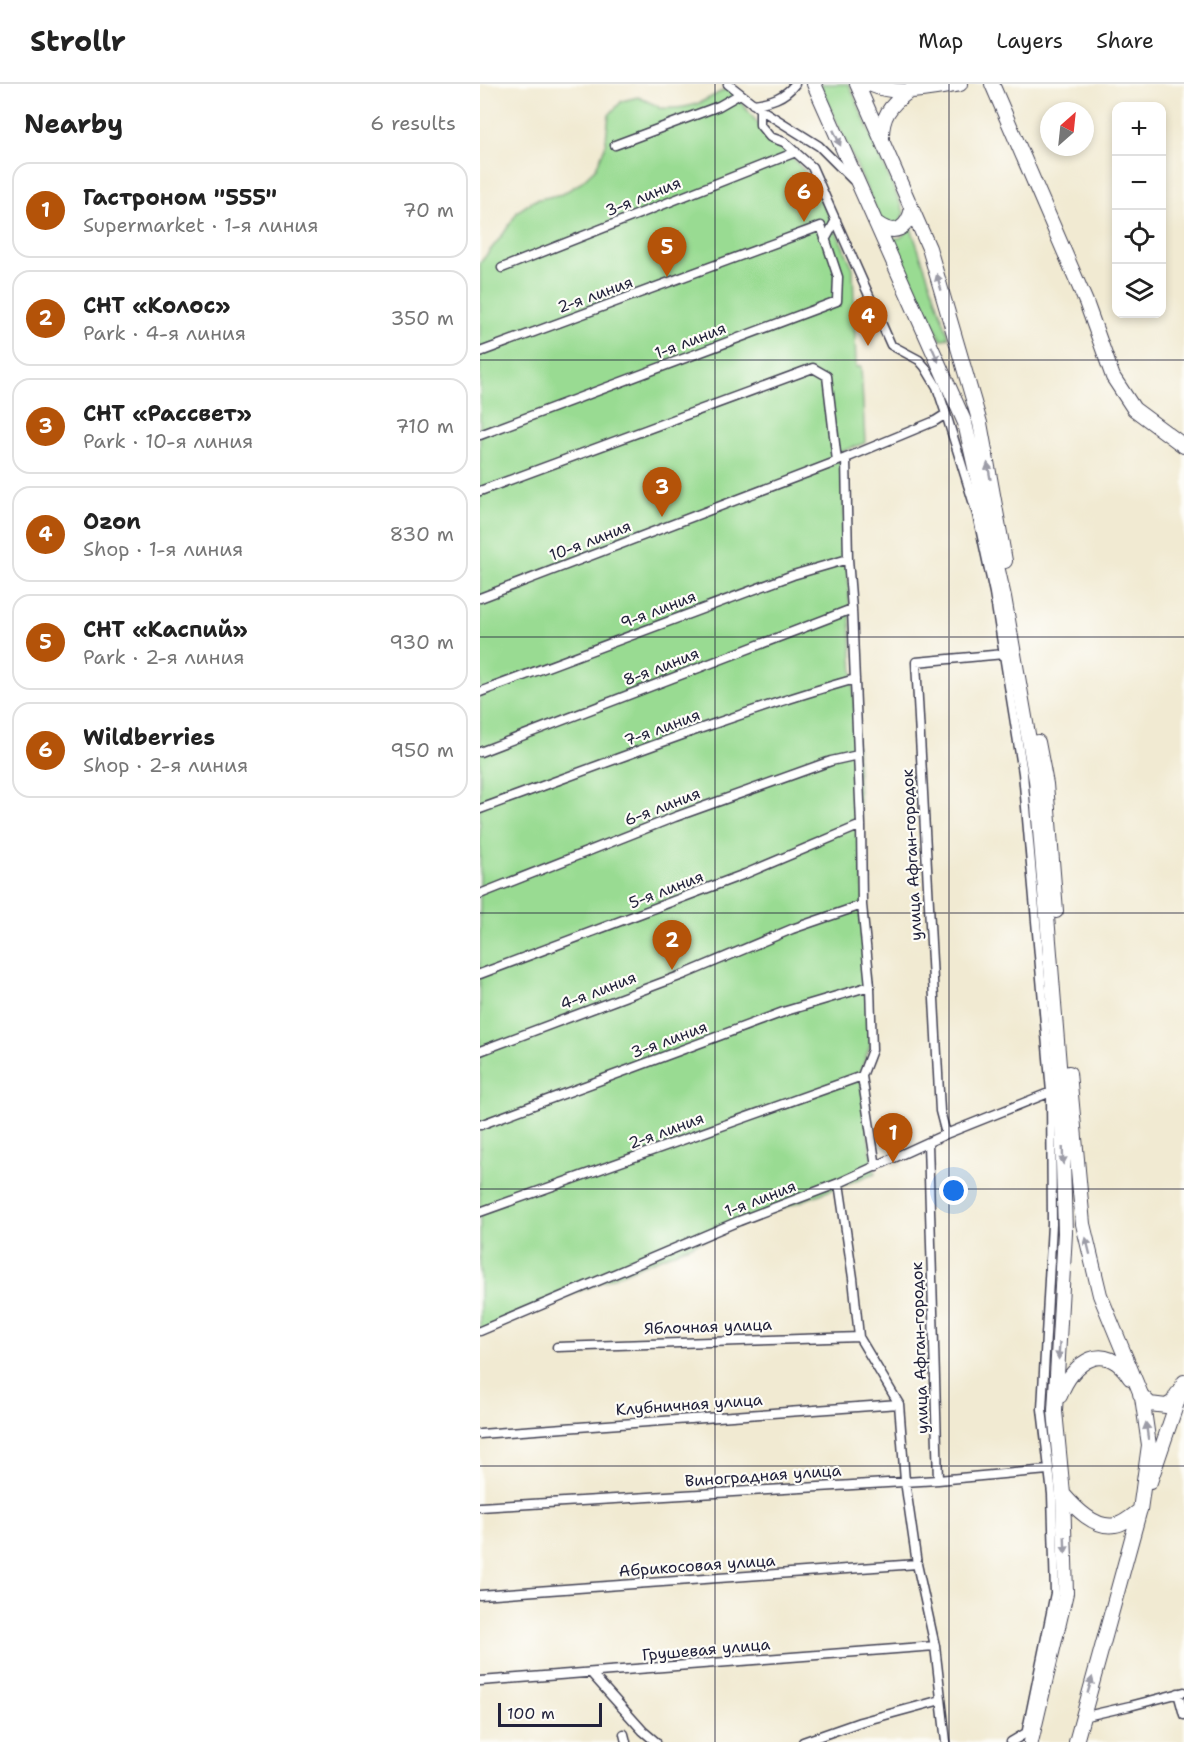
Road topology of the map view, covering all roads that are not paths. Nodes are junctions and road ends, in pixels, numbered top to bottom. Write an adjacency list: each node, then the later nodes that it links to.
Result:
1 (728, 84): 9 (street)
2 (795, 84): 10 (street)
3 (814, 84): 14 (main road, one-way to 14)
4 (857, 84): 12 (main road)
5 (869, 84): 8 (main road)
6 (960, 84): 8 (main road)
7 (993, 84): 24 (main road)
8 (908, 92): 12 (main road)
9 (740, 94): 10 (street); 11 (street)
10 (757, 107): 13 (street); 14 (street)
11 (615, 145)
12 (882, 146): 15 (main road)
13 (796, 152): 16 (street); 20 (street, 3-я линия)
14 (861, 188): 17 (main road)
15 (912, 209): 17 (main road); 54 (main road, one-way to 15)
16 (836, 220): 19 (street); 22 (street)
17 (878, 224): 56 (main road, one-way to 56)
18 (821, 226): 19 (street, 1-я линия); 21 (street, 2-я линия)
19 (825, 240): 23 (street, 1-я линия)
20 (502, 268)
21 (480, 352)
22 (946, 414): 25 (street, 10-я линия); 31 (street)
23 (480, 435)
24 (1184, 447)
25 (846, 458): 26 (street, 10-я линия); 28 (street)
26 (837, 461): 27 (street); 29 (street, 10-я линия)
27 (480, 491)
28 (848, 559): 30 (street); 33 (street, 9-я линия)
29 (480, 598)
30 (852, 609): 32 (street); 34 (street, 8-я линия)
31 (1004, 654): 44 (street); 46 (street, улица Афган-городок)
32 (855, 679): 35 (street); 36 (street, 7-я линия)
33 (480, 692)
34 (480, 752)
35 (858, 755): 37 (street); 38 (street, 6-я линия)
36 (480, 809)
37 (861, 825): 39 (street); 40 (street, 5-я линия)
38 (480, 894)
39 (862, 905): 41 (street); 42 (street, 4-я линия)
40 (480, 974)
41 (870, 986): 43 (street); 45 (street, 3-я линия)
42 (480, 1051)
43 (862, 1076): 48 (street); 50 (street, 2-я линия)
44 (1051, 1092): 46 (street, 1-я линия); 58 (street)
45 (480, 1125)
46 (946, 1134): 47 (street, 1-я линия)
47 (928, 1143): 48 (street, 1-я линия); 59 (street, улица Афган-городок)
48 (876, 1167): 49 (street, 1-я линия)
49 (839, 1183): 51 (street, 1-я линия); 52 (street)
50 (480, 1212)
51 (480, 1331)
52 (859, 1337): 53 (street, Яблочная улица); 55 (street)
53 (557, 1347)
54 (1142, 1397): 56 (main road); 63 (main road, one-way to 54); 63 (main road)
55 (899, 1404): 57 (street, Клубничная улица); 60 (street)
56 (1055, 1411): 61 (main road)
57 (480, 1434)
58 (1048, 1470): 59 (street, Виноградная улица); 73 (street)
59 (938, 1480): 60 (street, Виноградная улица)
60 (905, 1481): 62 (street, Виноградная улица); 64 (street)
61 (1063, 1494): 63 (main road); 73 (main road, one-way to 73)
62 (480, 1507)
63 (1140, 1510): 72 (main road, one-way to 63)
64 (917, 1564): 65 (street, Абрикосовая улица); 66 (street)
65 (480, 1595)
66 (935, 1646): 67 (street, Грушевая улица); 70 (street)
67 (591, 1673): 68 (street, Грушевая улица); 74 (street)
68 (480, 1681)
69 (1181, 1693): 71 (street); 72 (street)
70 (941, 1700): 75 (street); 76 (street)
71 (1184, 1715)
72 (1082, 1717): 78 (main road)
73 (1031, 1734): 77 (street)
74 (656, 1742)
75 (803, 1742)
76 (946, 1742)
77 (1011, 1742)
78 (1076, 1742)

